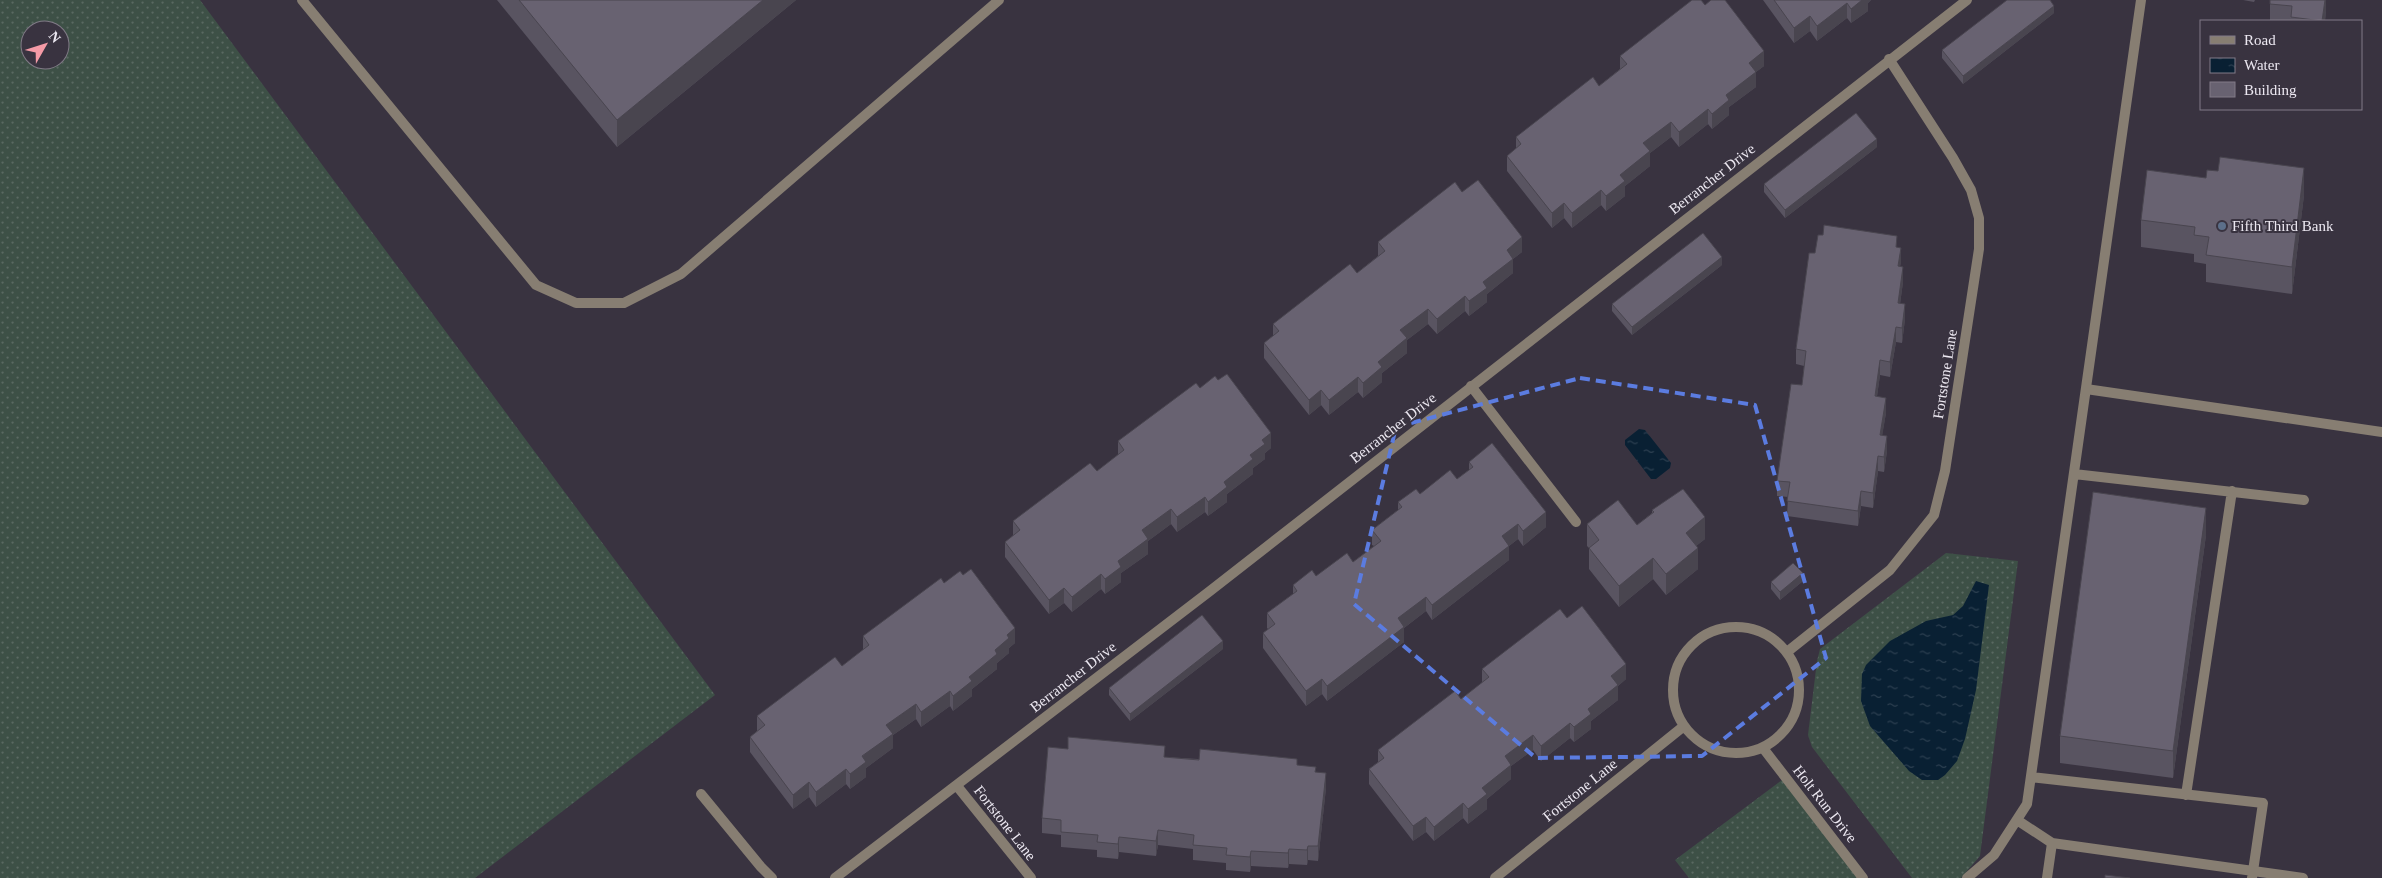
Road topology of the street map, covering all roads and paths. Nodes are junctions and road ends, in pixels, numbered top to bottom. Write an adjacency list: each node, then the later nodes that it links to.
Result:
1 (302, 0): 2 (street)
2 (999, 0)
3 (1967, 0): 5 (street, Berrancher Drive)
4 (2141, 0): 7 (street)
5 (1889, 59): 6 (street, Berrancher Drive); 13 (street, Fortstone Lane)
6 (1471, 386): 12 (street); 17 (street, Berrancher Drive)
7 (2086, 389): 8 (street); 9 (street)
8 (2382, 432)
9 (2074, 474): 10 (street); 16 (street)
10 (2232, 491): 11 (street); 19 (street)
11 (2304, 500)
12 (1576, 522)
13 (1787, 652): 14 (street); 15 (street)
14 (1684, 726): 15 (street); 26 (street, Fortstone Lane)
15 (1763, 748): 27 (street, Holt Run Drive)
16 (2031, 777): 19 (street); 20 (street)
17 (957, 786): 24 (street, Berrancher Drive); 25 (street, Fortstone Lane)
18 (701, 794): 23 (street)
19 (2186, 795): 22 (street)
20 (2017, 820): 21 (street); 28 (street)
21 (2052, 843): 22 (street); 29 (street)
22 (2253, 874): 30 (street)
23 (772, 878)
24 (835, 878)
25 (1031, 878)
26 (1495, 878)
27 (1863, 878)
28 (1967, 878)
29 (2047, 878)
30 (2302, 878)

